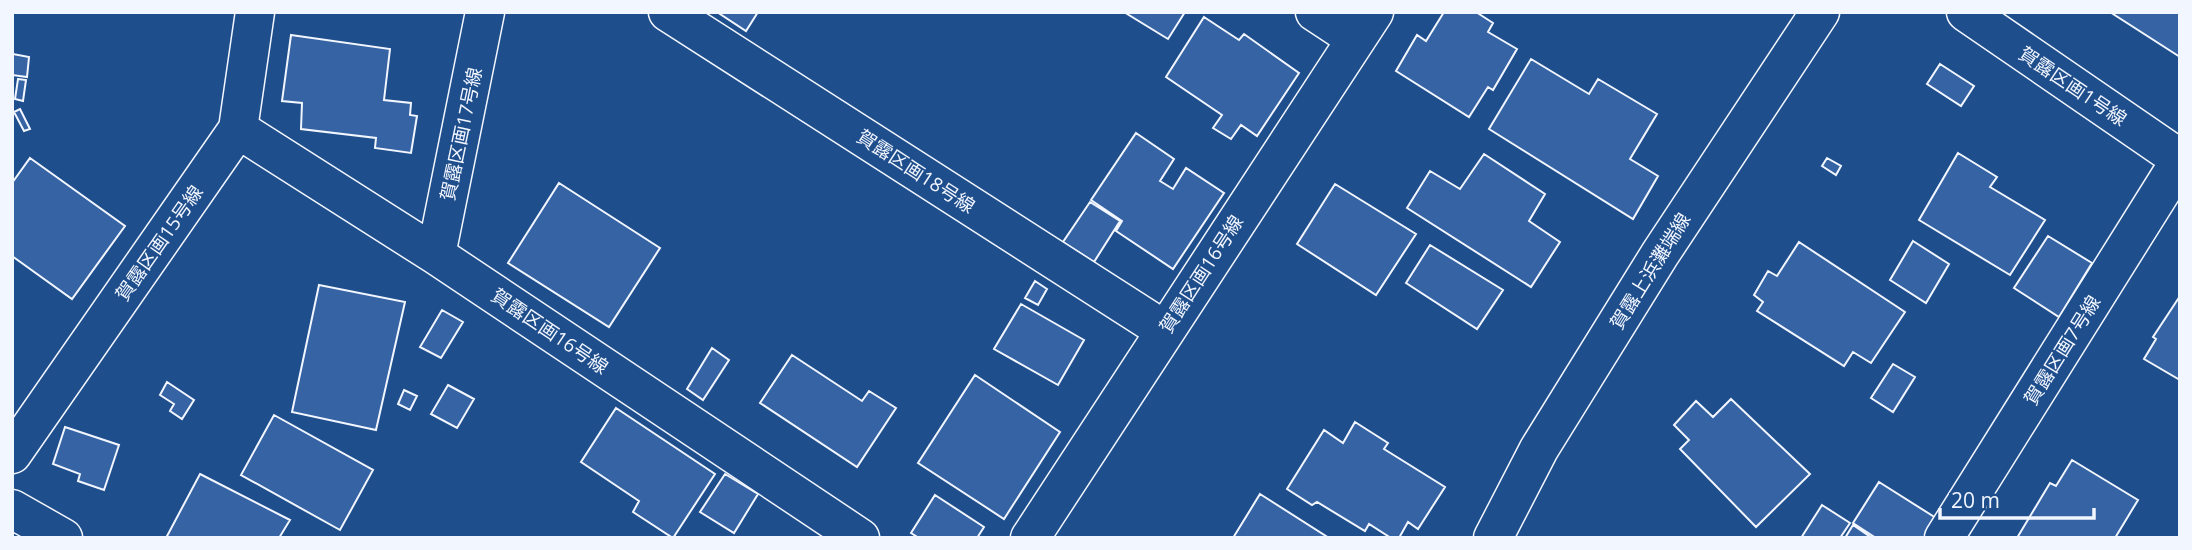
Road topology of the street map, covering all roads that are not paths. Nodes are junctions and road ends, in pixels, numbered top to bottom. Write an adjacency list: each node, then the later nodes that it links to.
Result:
1 (255, 12): 8 (street, 賀露区画15号線)
2 (485, 12): 10 (street, 賀露区画17号線)
3 (668, 12): 11 (street, 賀露区画18号線)
4 (1315, 12): 7 (street)
5 (1820, 12): 17 (street, 賀露上浜灘端線)
6 (1966, 12): 9 (street, 賀露区画1号線)
7 (1365, 26): 11 (street, 賀露区画16号線)
8 (238, 129): 10 (street, 賀露区画16号線); 12 (street, 賀露区画15号線)
9 (2180, 160): 18 (street, 賀露区画7号線)
10 (436, 255): 15 (street, 賀露区画16号線)
11 (1164, 330): 16 (street, 賀露区画16号線)
12 (12, 454)
13 (12, 509): 14 (street)
14 (63, 538)
15 (859, 538)
16 (1030, 538)
17 (1493, 538)
18 (1944, 538)

